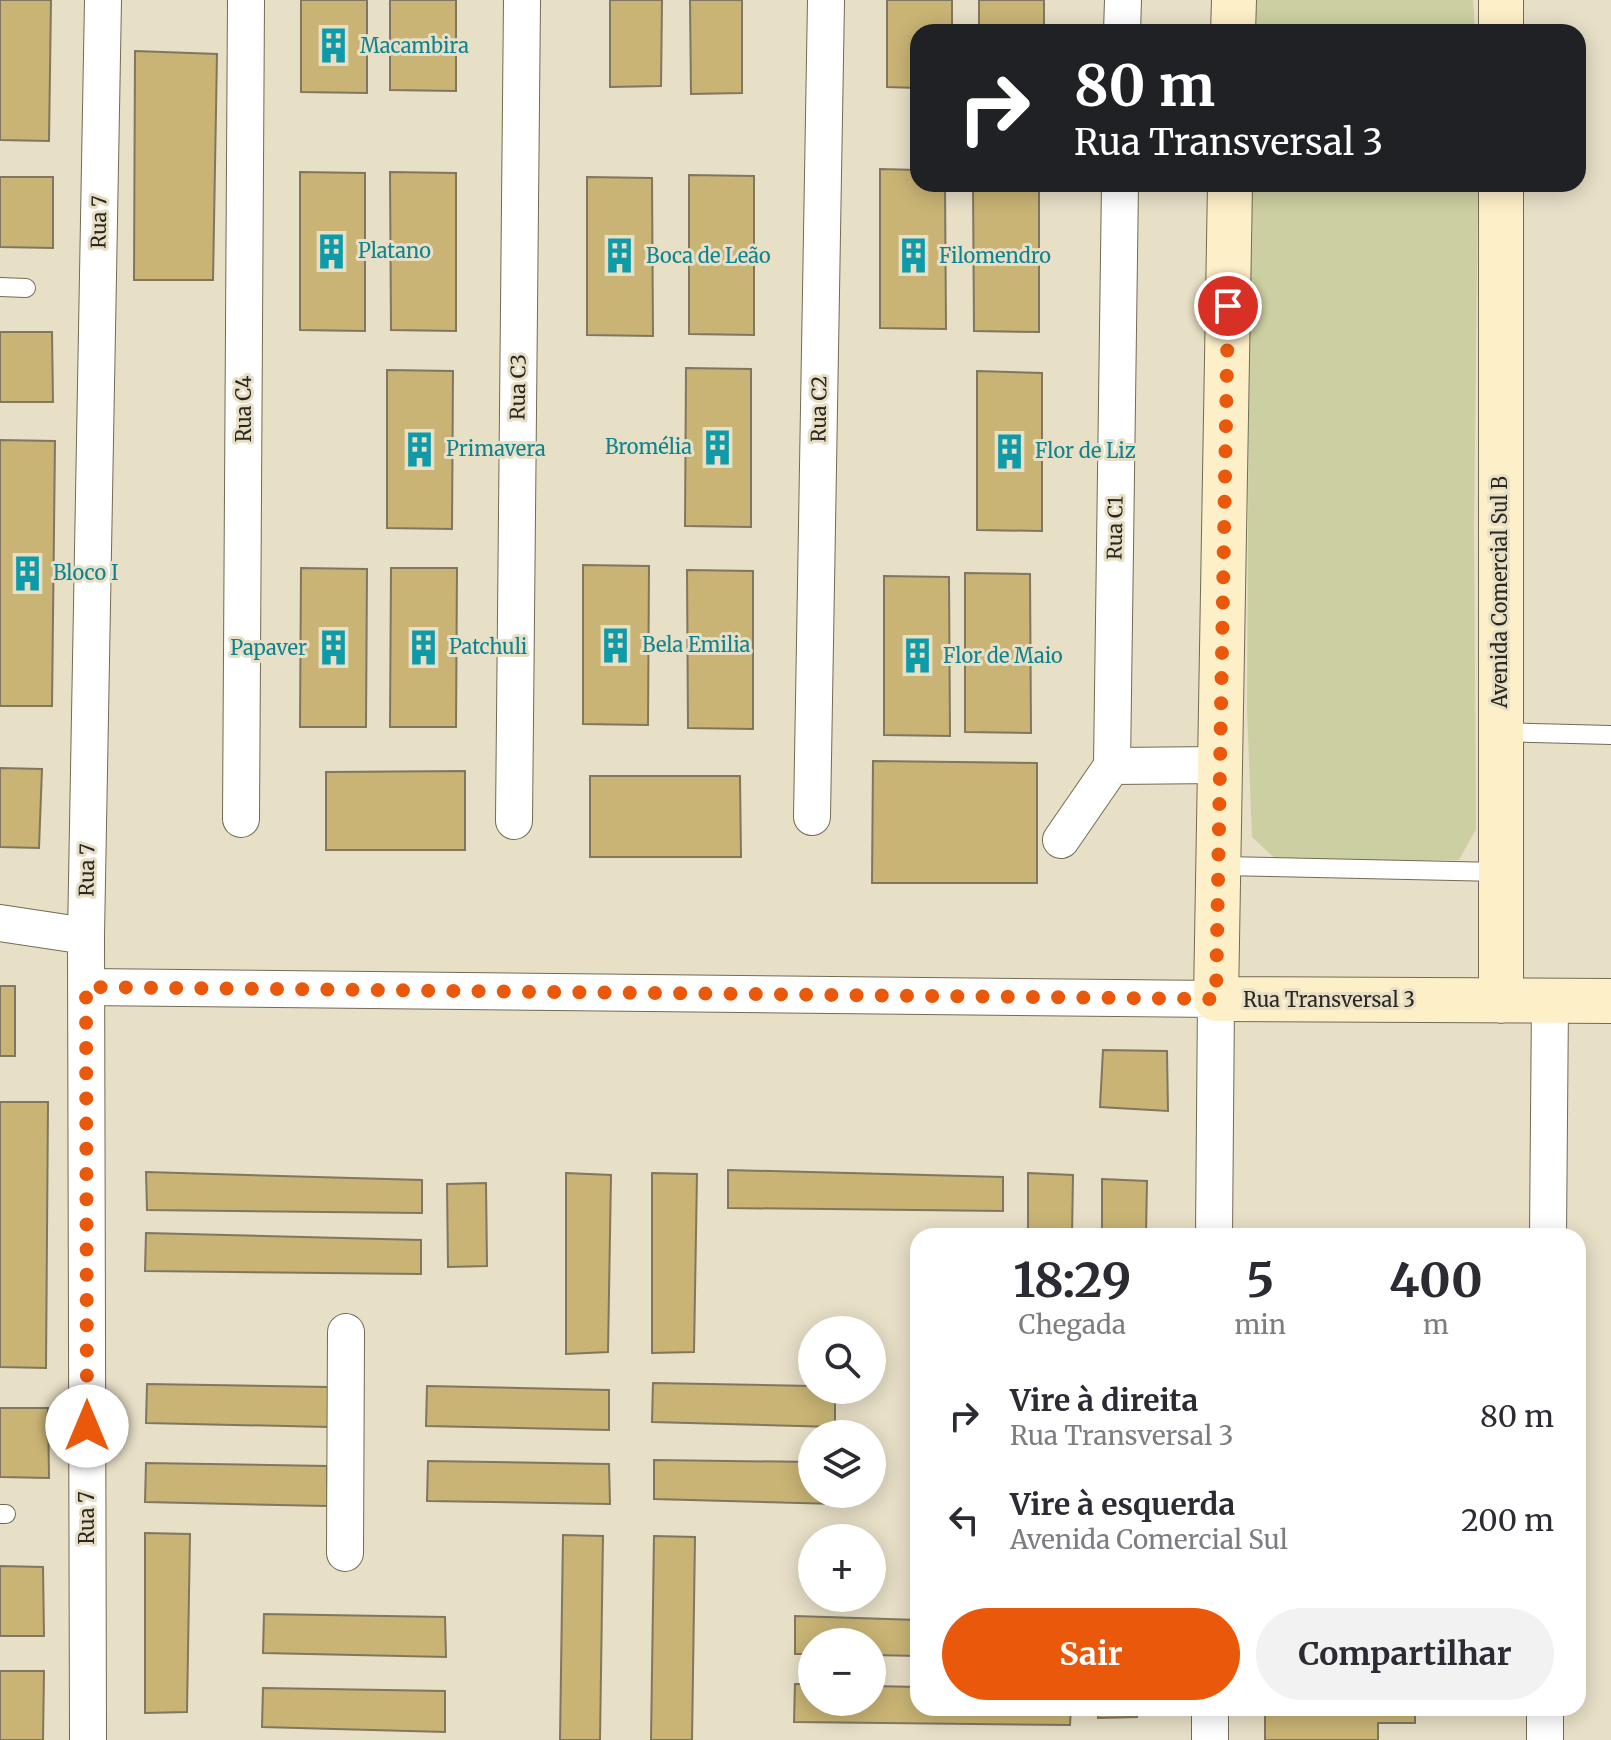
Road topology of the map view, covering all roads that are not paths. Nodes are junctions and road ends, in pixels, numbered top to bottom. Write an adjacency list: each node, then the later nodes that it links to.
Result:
1 (103, 0): 27 (street, Rua 7)
2 (246, 0): 21 (street, Rua C4)
3 (522, 0): 22 (street, Rua C3)
4 (826, 0): 20 (street, Rua C2)
5 (1123, 0): 8 (street)
6 (1234, 0): 9 (street)
7 (1501, 0): 10 (street)
8 (1122, 24)
9 (1233, 24)
10 (1501, 24)
11 (1120, 192): 19 (street, Rua C1)
12 (1230, 192): 18 (street)
13 (1501, 192): 16 (street, Avenida Comercial Sul B)
14 (0, 287): 15 (lane)
15 (26, 288)
16 (1500, 732): 17 (lane); 25 (street, Avenida Comercial Sul B)
17 (1611, 735)
18 (1219, 765): 19 (street); 24 (street)
19 (1112, 766): 23 (street)
20 (812, 817)
21 (241, 819)
22 (514, 821)
23 (1061, 840)
24 (1220, 866): 25 (lane); 29 (street)
25 (1500, 872): 31 (street, Avenida Comercial Sul B)
26 (0, 923): 27 (street)
27 (86, 936): 28 (street, Rua 7)
28 (86, 987): 29 (street, Rua Transversal 3); 39 (street, Rua 7)
29 (1216, 999): 31 (street, Rua Transversal 3); 33 (street)
30 (1550, 1000): 31 (street, Rua Transversal 3); 32 (street, Rua Transversal 3); 34 (street)
31 (1501, 1001)
32 (1611, 1001)
33 (1214, 1228)
34 (1548, 1228)
35 (346, 1332): 36 (street)
36 (345, 1553)
37 (1210, 1716): 40 (street)
38 (1545, 1716): 41 (street)
39 (88, 1740)
40 (1210, 1740)
41 (1545, 1740)

